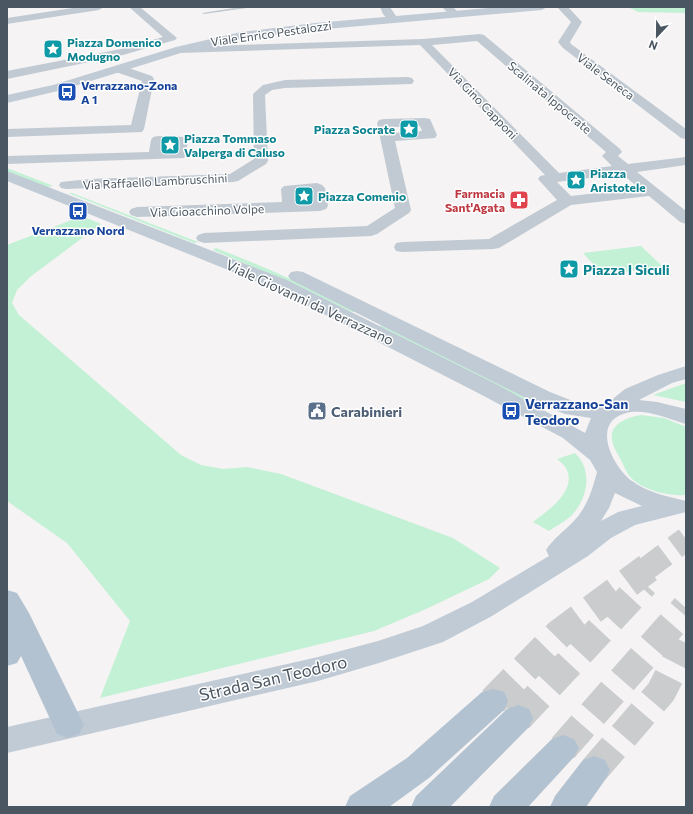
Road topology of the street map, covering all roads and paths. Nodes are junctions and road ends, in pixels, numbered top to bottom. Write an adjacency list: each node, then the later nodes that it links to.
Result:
1 (99, 7): 11 (street)
2 (134, 7): 15 (street)
3 (252, 7): 9 (lane)
4 (384, 7): 10 (street)
5 (542, 7): 7 (main road, Viale Enrico Pestalozzi)
6 (562, 7): 19 (street, Viale Seneca)
7 (507, 8): 8 (main road, Viale Enrico Pestalozzi)
8 (451, 10): 10 (main road, Viale Enrico Pestalozzi)
9 (204, 13)
10 (393, 18): 13 (main road, Viale Enrico Pestalozzi)
11 (7, 21)
12 (423, 42): 13 (street); 24 (street, Scalinata Ippocrate); 26 (street, Via Gino Capponi)
13 (179, 50): 14 (main road, Viale Enrico Pestalozzi)
14 (120, 69): 17 (main road, Viale Enrico Pestalozzi); 18 (street)
15 (7, 75)
16 (408, 81): 27 (street, Via Raffaello Lambruschini)
17 (7, 99)
18 (7, 133)
19 (686, 135)
20 (387, 140): 33 (street)
21 (150, 155): 22 (street)
22 (7, 161): 27 (main road, Viale Giovanni da Verrazzano)
23 (686, 161): 24 (street)
24 (624, 169): 26 (street); 28 (street)
25 (7, 176): 38 (main road, Viale Giovanni da Verrazzano)
26 (556, 178): 29 (street)
27 (66, 185): 31 (main road, Viale Giovanni da Verrazzano)
28 (652, 191): 29 (street); 32 (street)
29 (568, 201): 34 (street)
30 (284, 207): 31 (street, Via Gioacchino Volpe)
31 (137, 212): 33 (main road, Viale Giovanni da Verrazzano)
32 (686, 219)
33 (204, 238): 36 (main road, Viale Giovanni da Verrazzano)
34 (402, 247)
35 (686, 372): 36 (main road)
36 (611, 411): 37 (main road, Viale Giovanni da Verrazzano); 38 (main road)
37 (686, 417)
38 (604, 463): 39 (main road, Viale Giovanni da Verrazzano); 40 (main road, Strada San Teodoro)
39 (682, 507): 40 (main road, Strada San Teodoro)
40 (527, 582): 43 (main road, Strada San Teodoro)
41 (11, 606): 42 (main road); 43 (main road)
42 (7, 655)
43 (68, 725): 44 (main road, Strada San Teodoro)
44 (7, 740)
45 (563, 748): 49 (main road)
46 (594, 770): 50 (main road)
47 (362, 807): 48 (main road)
48 (428, 807)
49 (506, 807)
50 (567, 807)

